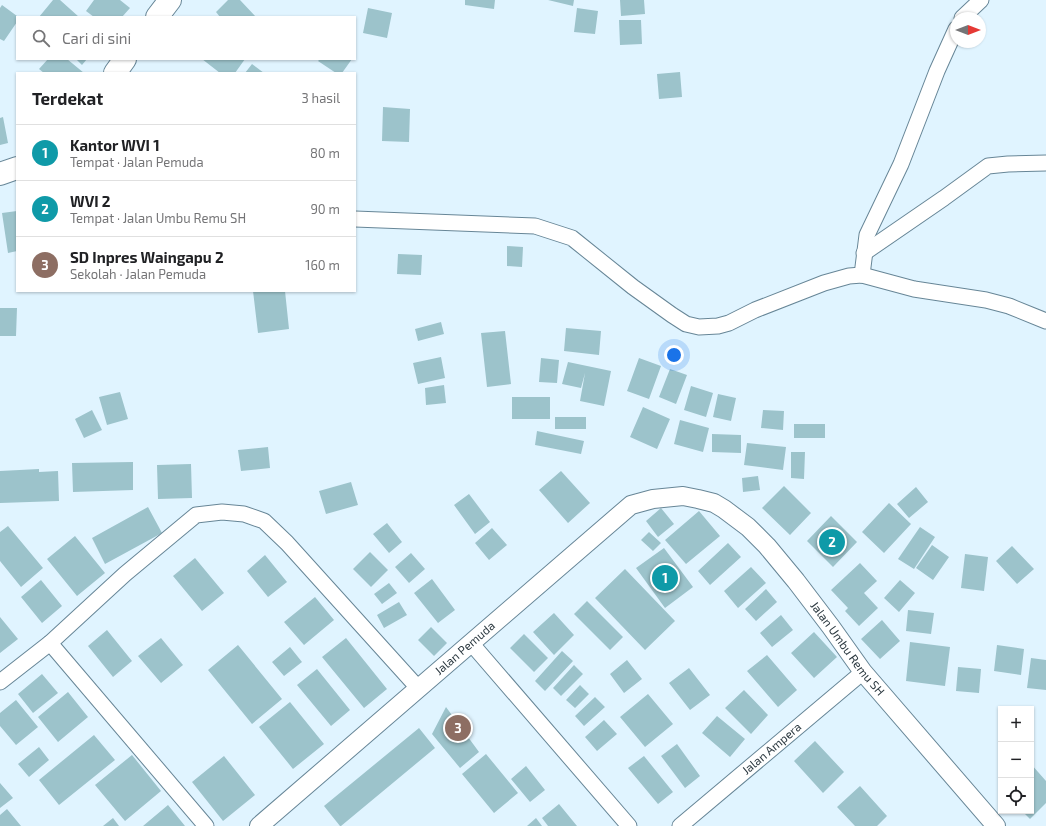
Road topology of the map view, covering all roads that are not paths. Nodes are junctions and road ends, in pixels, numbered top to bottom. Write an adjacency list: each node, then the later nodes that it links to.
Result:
1 (170, 0): 4 (highway)
2 (981, 0): 3 (street)
3 (968, 12)
4 (158, 16)
5 (950, 42): 12 (street)
6 (125, 60): 7 (highway)
7 (116, 72)
8 (1046, 163): 12 (street)
9 (16, 168): 10 (highway)
10 (0, 174)
11 (356, 219): 13 (street)
12 (864, 253): 13 (street)
13 (862, 275): 14 (street)
14 (1046, 321)
15 (683, 496): 17 (street, Jalan Pemuda); 18 (street, Jalan Umbu Remu SH)
16 (50, 642): 19 (street); 20 (street); 21 (street)
17 (471, 643): 20 (street, Jalan Pemuda); 23 (street)
18 (863, 672): 24 (street, Jalan Ampera); 25 (street, Jalan Umbu Remu SH)
19 (0, 682)
20 (419, 688): 22 (street, Jalan Pemuda)
21 (206, 826)
22 (259, 826)
23 (629, 826)
24 (680, 826)
25 (996, 826)

